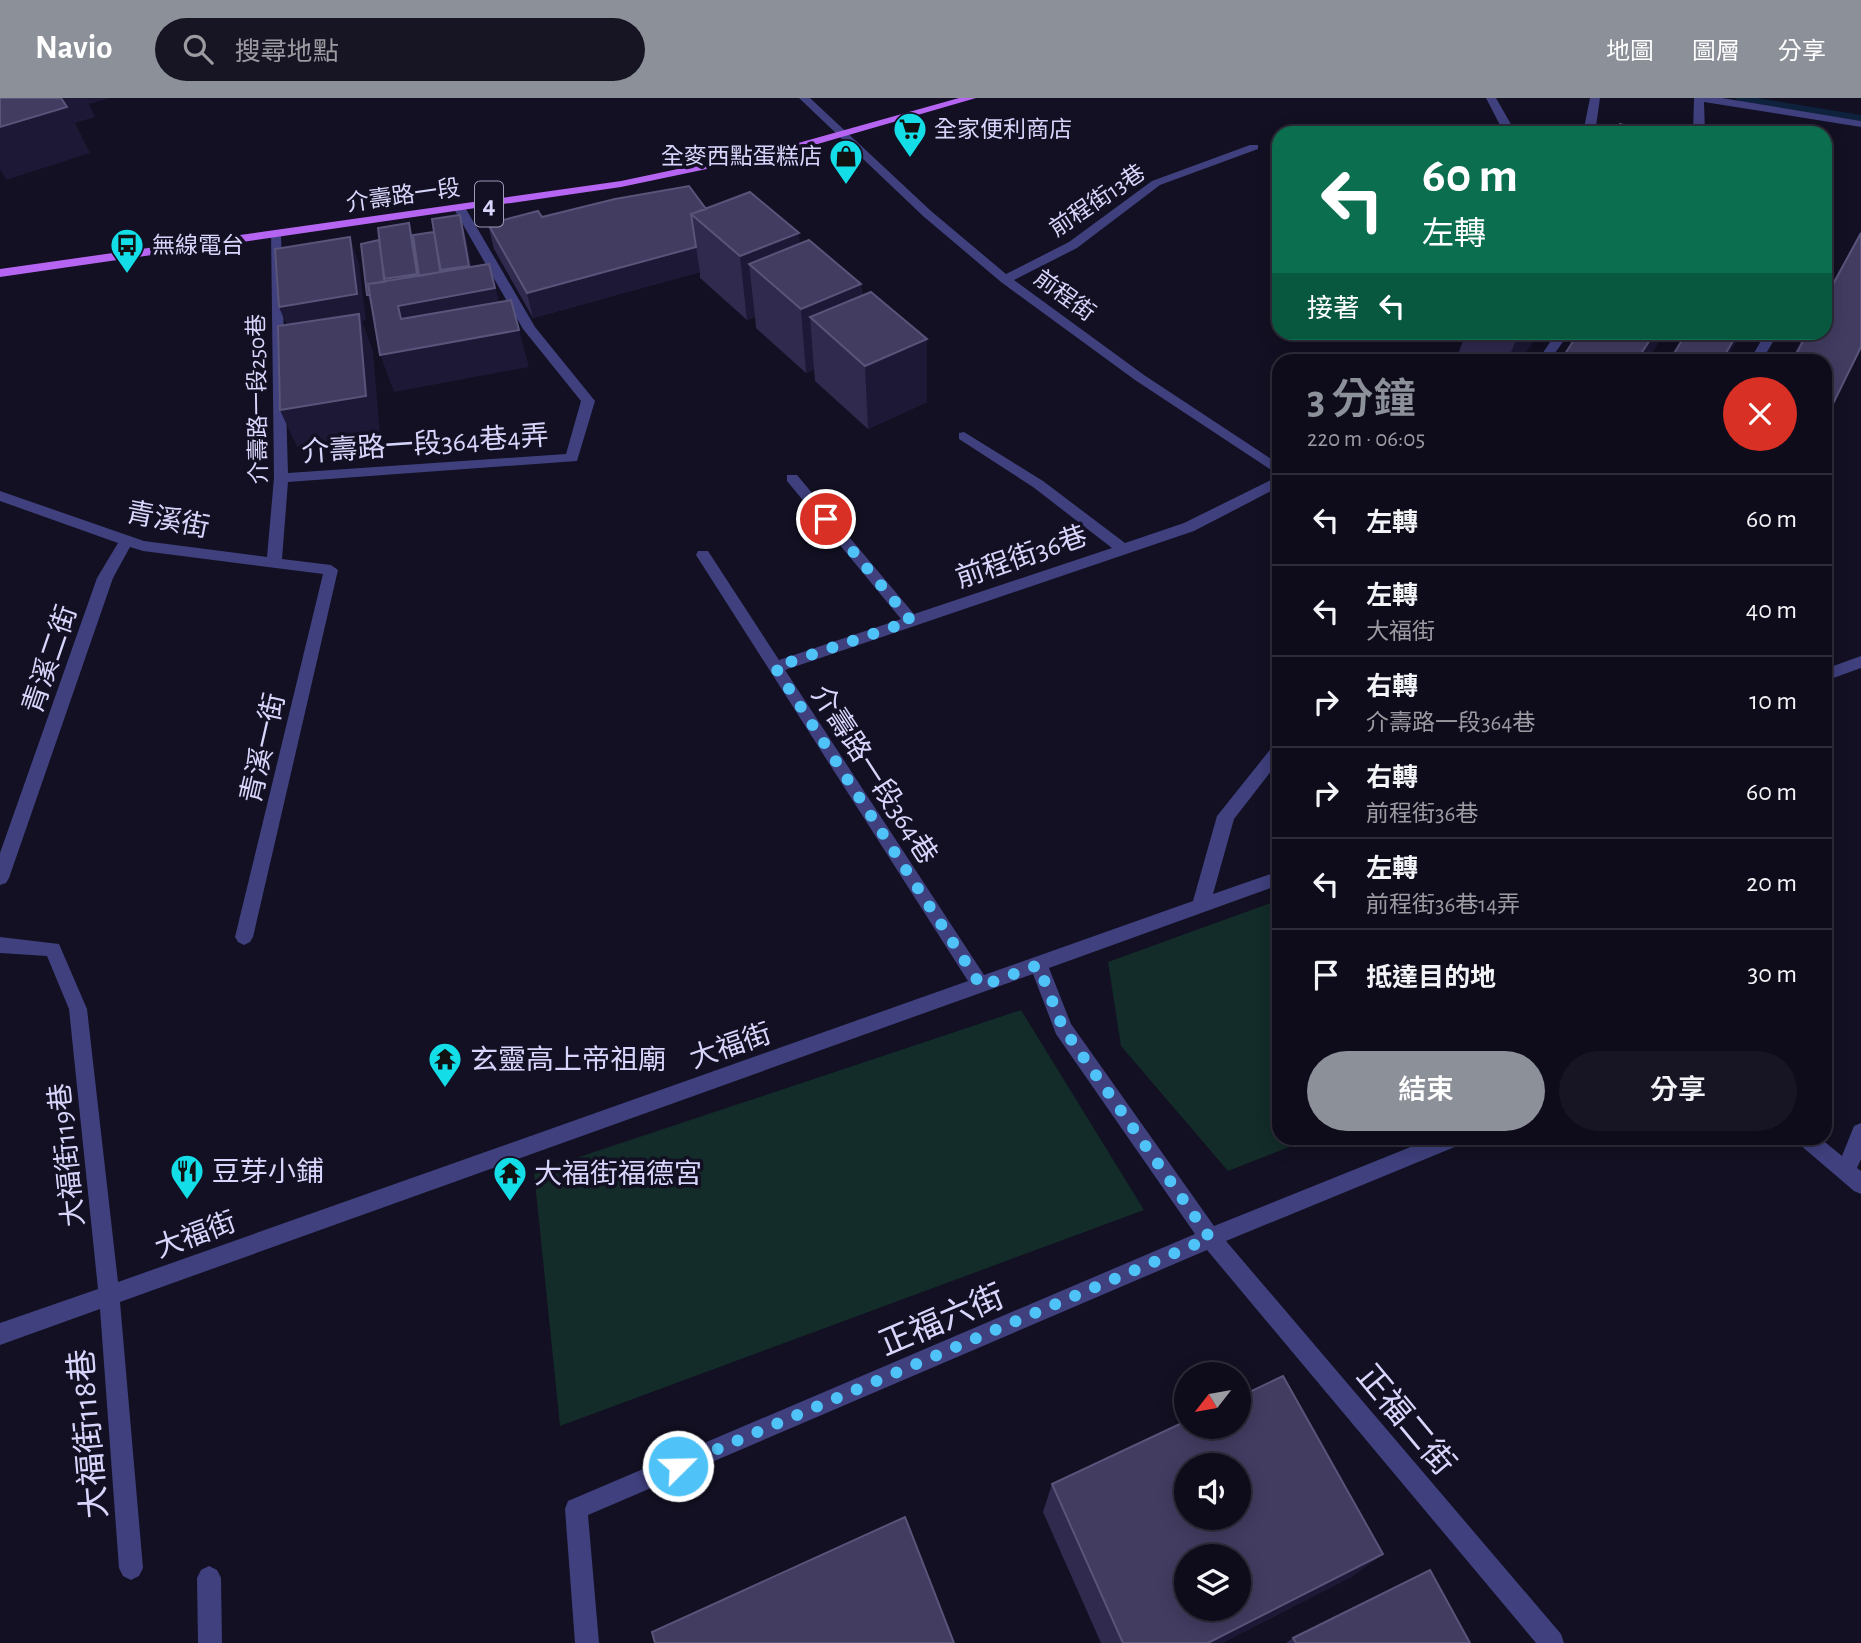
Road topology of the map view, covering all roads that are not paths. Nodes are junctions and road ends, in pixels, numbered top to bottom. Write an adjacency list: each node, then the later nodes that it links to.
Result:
1 (804, 98): 13 (street, 前程街)
2 (971, 98): 6 (main road, 介壽路一段 / 4)
3 (1491, 98): 9 (street)
4 (1595, 98): 10 (street)
5 (1701, 98): 7 (street); 11 (street)
6 (937, 103): 13 (main road, 介壽路一段 / 4)
7 (1822, 117): 8 (street); 12 (street)
8 (1861, 124)
9 (1506, 126)
10 (1590, 126)
11 (1699, 126)
12 (1822, 126)
13 (843, 134): 15 (main road, 介壽路一段 / 4); 18 (street, 前程街)
14 (1254, 148): 18 (street, 前程街13巷)
15 (460, 209): 16 (main road, 介壽路一段 / 4); 21 (street, 介壽路一段364巷4弄)
16 (275, 234): 17 (main road, 介壽路一段 / 4); 21 (street, 介壽路一段250巷)
17 (0, 273)
18 (1005, 279): 20 (street, 前程街)
19 (964, 436): 26 (street)
20 (1272, 465)
21 (281, 478): 28 (street, 介壽路一段250巷)
22 (792, 478): 30 (street)
23 (1272, 485): 26 (street, 前程街36巷)
24 (0, 496): 25 (street, 青溪街)
25 (127, 540): 28 (street, 青溪街); 35 (street, 青溪二街)
26 (1123, 549): 30 (street, 前程街36巷)
27 (703, 555): 32 (street, 介壽路一段364巷)
28 (274, 563): 29 (street, 青溪街)
29 (331, 570): 38 (street, 青溪一街)
30 (911, 621): 32 (street, 前程街36巷)
31 (1861, 662): 33 (street)
32 (775, 667): 41 (street, 介壽路一段364巷)
33 (1832, 672)
34 (1272, 759): 37 (street)
35 (0, 878)
36 (1272, 880): 37 (street, 大福街)
37 (1200, 907): 40 (street, 大福街)
38 (244, 937)
39 (0, 945): 47 (street, 大福街119巷)
40 (1038, 965): 41 (street, 大福街); 46 (street, 正福二街)
41 (981, 986): 47 (street, 大福街)
42 (1861, 1132): 45 (street)
43 (1438, 1145): 46 (street, 正福六街)
44 (1814, 1145): 45 (street)
45 (1854, 1178)
46 (1210, 1238): 52 (street, 正福六街); 53 (street, 正福二街)
47 (109, 1295): 48 (street, 大福街); 49 (street, 大福街118巷)
48 (0, 1334)
49 (131, 1568)
50 (209, 1578): 51 (street)
51 (210, 1643)
52 (587, 1643)
53 (1552, 1643)

